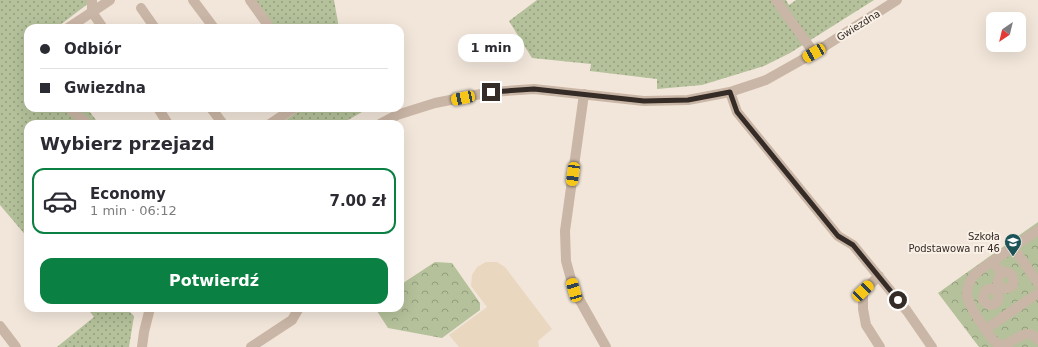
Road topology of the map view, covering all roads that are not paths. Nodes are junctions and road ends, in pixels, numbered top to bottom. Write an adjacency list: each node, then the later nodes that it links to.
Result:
1 (92, 0): 8 (street)
2 (110, 0): 8 (street)
3 (193, 0): 12 (street)
4 (250, 0): 13 (street)
5 (776, 0): 14 (street)
6 (897, 0): 14 (street, Gwiezdna)
7 (141, 8): 11 (street)
8 (92, 12): 9 (street); 10 (street)
9 (74, 24)
10 (100, 24)
11 (152, 24)
12 (211, 24)
13 (267, 24)
14 (814, 53): 15 (street, Gwiezdna)
15 (730, 92): 16 (street, Gwiezdna); 26 (street)
16 (584, 94): 21 (street, Gwiezdna); 37 (street)
17 (74, 112): 19 (street)
18 (288, 112): 20 (street)
19 (83, 120)
20 (276, 120)
21 (388, 120)
22 (1038, 230): 23 (street)
23 (1013, 247): 24 (street); 27 (street)
24 (993, 262): 25 (street); 32 (street)
25 (1001, 273): 25 (street)
26 (879, 276): 38 (street); 39 (street)
27 (1038, 283)
28 (1038, 292): 32 (street)
29 (148, 312): 35 (street)
30 (296, 312): 36 (street)
31 (0, 326): 34 (street)
32 (986, 329): 40 (street)
33 (1038, 340): 40 (street)
34 (16, 347)
35 (142, 347)
36 (250, 347)
37 (606, 347)
38 (880, 347)
39 (932, 347)
40 (1004, 347)

